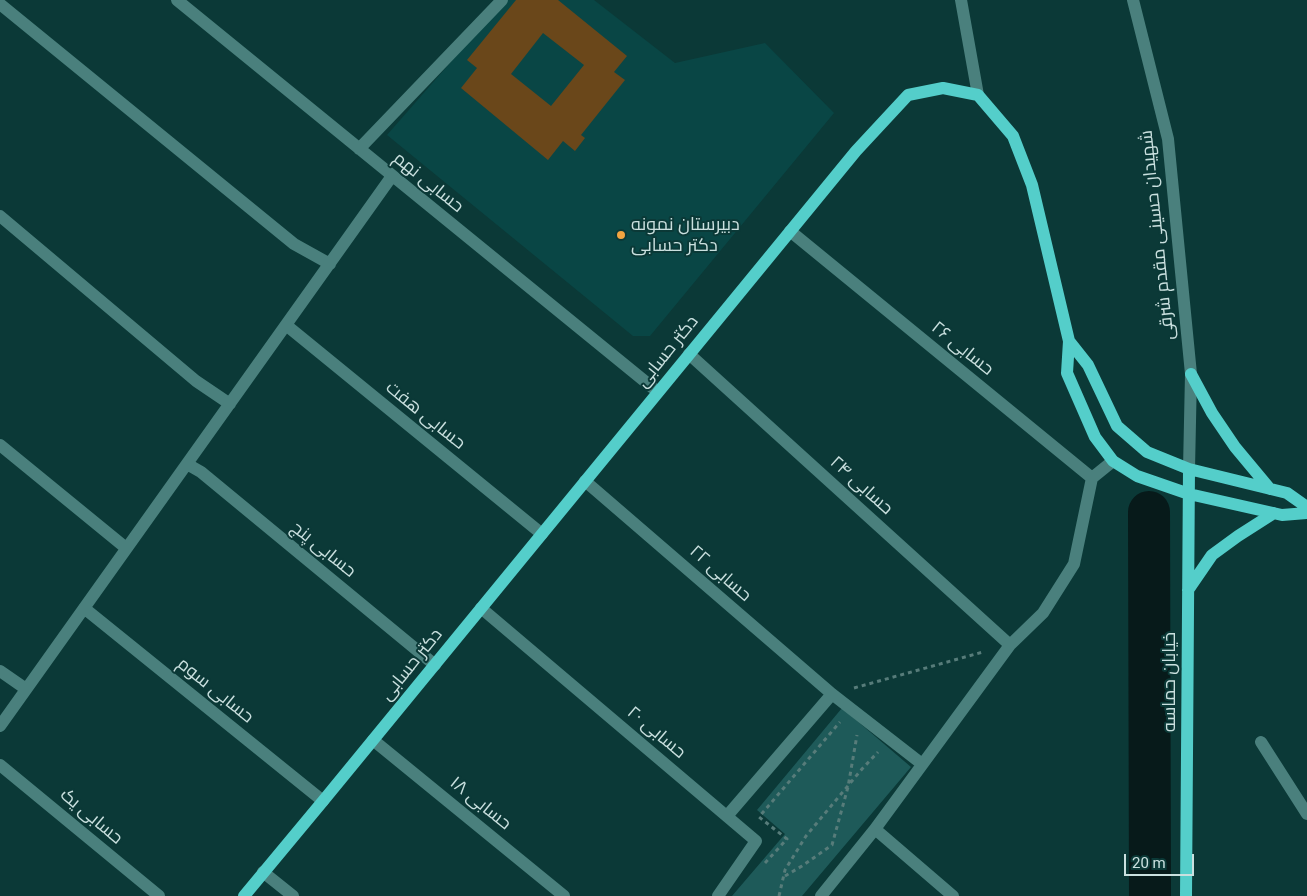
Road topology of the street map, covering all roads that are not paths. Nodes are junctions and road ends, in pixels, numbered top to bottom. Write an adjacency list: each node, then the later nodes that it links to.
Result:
1 (176, 0): 7 (street, حسابی نهم)
2 (502, 0): 7 (street)
3 (961, 0): 6 (street)
4 (1133, 0): 15 (street, شهیدان حسینی مقدم شرقی)
5 (0, 4): 11 (street)
6 (978, 95): 10 (main road, دکتر حسابی); 13 (main road)
7 (359, 149): 8 (street, حسابی نهم)
8 (392, 176): 11 (street); 16 (street, حسابی نهم)
9 (0, 216): 17 (street)
10 (790, 231): 14 (main road, دکتر حسابی); 22 (street, حسابی ۲۶)
11 (330, 264): 12 (street)
12 (286, 325): 17 (street); 29 (street, حسابی هفت)
13 (1069, 341): 19 (main road); 21 (main road)
14 (689, 354): 16 (main road, دکتر حسابی); 34 (street, حسابی ۲۴)
15 (1190, 374): 21 (street, شهیدان حسینی مقدم شرقی); 24 (main road)
16 (658, 392): 23 (main road, دکتر حسابی)
17 (230, 404): 20 (street)
18 (0, 445): 30 (street)
19 (1113, 461): 22 (street); 25 (main road)
20 (187, 464): 30 (street); 35 (street, حسابی پنج)
21 (1189, 469): 24 (main road); 25 (main road, خیابان حماسه)
22 (1092, 478): 34 (street)
23 (585, 481): 29 (main road, دکتر حسابی); 38 (street, حسابی ۲۲)
24 (1270, 489): 26 (main road)
25 (1189, 494): 27 (main road); 31 (main road, خیابان حماسه)
26 (1307, 507)
27 (1274, 513): 28 (main road); 31 (main road)
28 (1307, 513)
29 (542, 534): 33 (main road, دکتر حسابی)
30 (126, 548): 32 (street)
31 (1188, 590): 56 (main road, خیابان حماسه)
32 (84, 608): 37 (street); 44 (street, حسابی سوم)
33 (481, 608): 35 (main road, دکتر حسابی); 46 (street, حسابی ۲۰)
34 (1010, 645): 42 (street)
35 (435, 665): 40 (main road, دکتر حسابی)
36 (0, 672): 37 (street)
37 (26, 688): 39 (street)
38 (832, 694): 42 (street, حسابی ۲۲); 46 (street)
39 (0, 726)
40 (373, 740): 44 (main road, دکتر حسابی); 52 (street, حسابی ۱۸)
41 (1261, 742): 45 (street)
42 (922, 764): 47 (street)
43 (0, 765): 49 (street, حسابی یک)
44 (323, 801): 48 (main road, دکتر حسابی)
45 (1307, 814)
46 (727, 816): 53 (street, حسابی ۲۰)
47 (875, 829): 54 (street); 55 (street)
48 (264, 872): 50 (main road, دکتر حسابی); 51 (street)
49 (159, 896)
50 (244, 896)
51 (293, 896)
52 (564, 896)
53 (718, 896)
54 (821, 896)
55 (953, 896)
56 (1186, 896)

